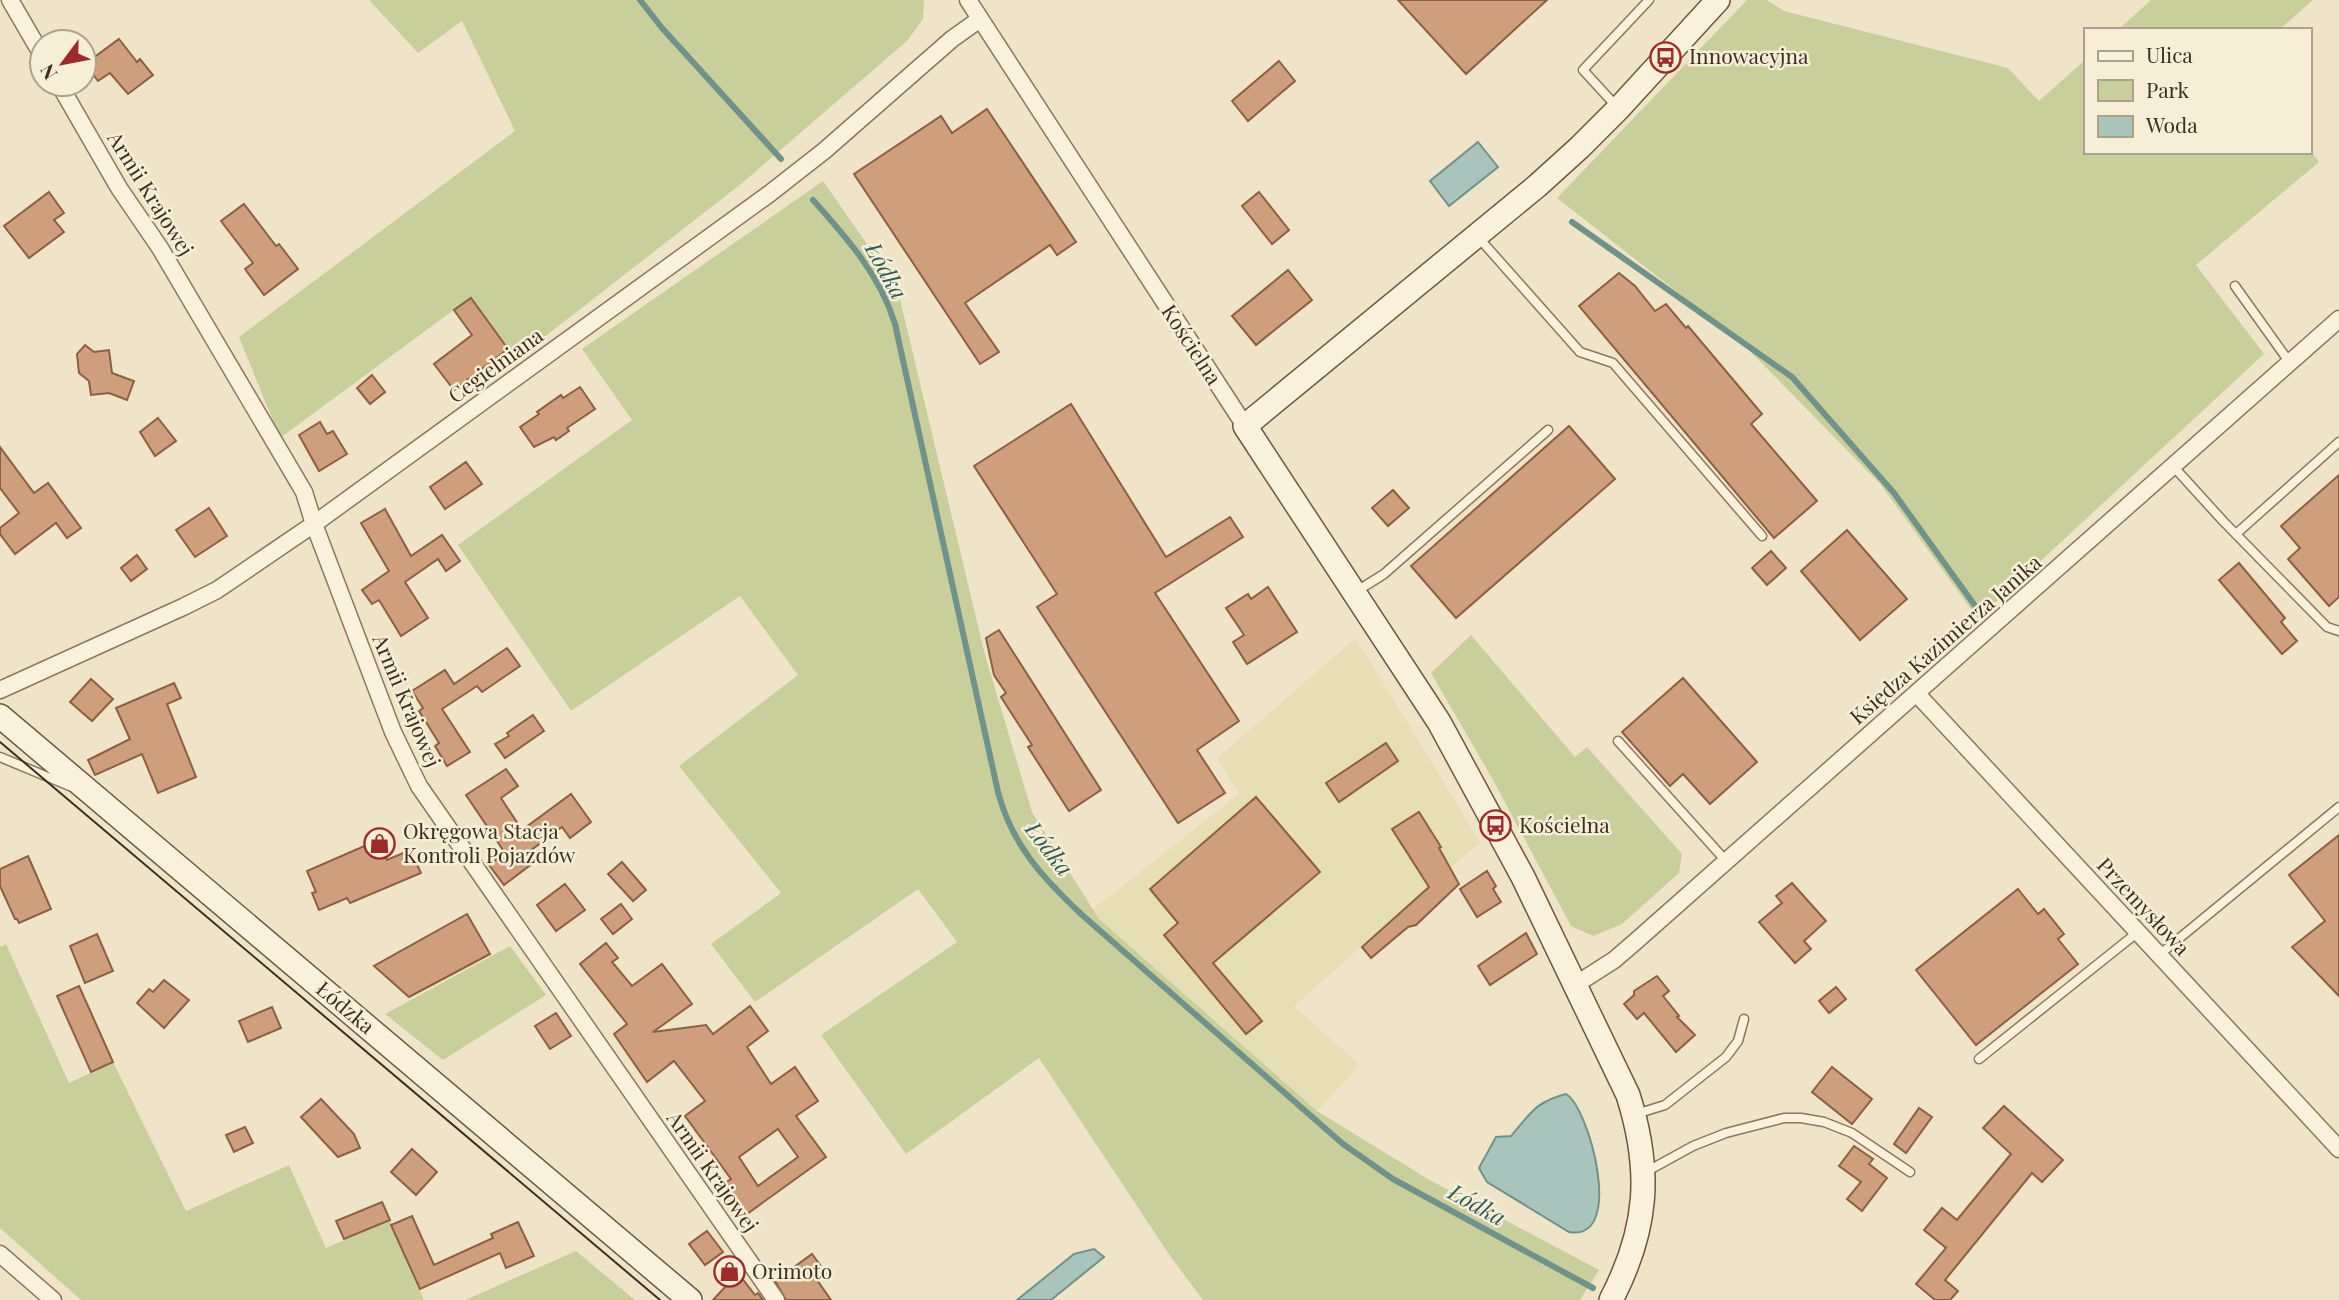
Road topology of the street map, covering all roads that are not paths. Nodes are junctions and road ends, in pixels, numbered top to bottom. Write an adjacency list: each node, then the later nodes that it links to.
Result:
1 (10, 0): 6 (street)
2 (968, 0): 5 (street, Kościelna)
3 (1649, 0): 8 (lane)
4 (1718, 0): 8 (street)
5 (980, 19): 13 (street, Kościelna); 17 (street, Cegielniana)
6 (28, 31)
7 (67, 98): 17 (street, Armii Krajowej)
8 (1619, 108): 9 (street)
9 (1476, 236): 13 (street); 19 (lane)
10 (2235, 286): 12 (lane)
11 (2339, 319): 12 (street, Księdza Kazimierza Janika)
12 (2290, 363): 16 (street, Księdza Kazimierza Janika)
13 (1245, 426): 20 (street, Kościelna)
14 (1548, 430): 20 (lane)
15 (2339, 442): 18 (lane)
16 (2174, 466): 18 (lane); 23 (street, Księdza Kazimierza Janika)
17 (314, 524): 22 (street, Cegielniana); 42 (street, Armii Krajowej)
18 (2236, 534): 21 (lane)
19 (1762, 536)
20 (1355, 593): 32 (street, Kościelna)
21 (2339, 631)
22 (0, 690)
23 (1917, 694): 29 (street, Księdza Kazimierza Janika); 30 (street, Przemysłowa)
24 (0, 716): 27 (street, Łódzka)
25 (1618, 741): 29 (lane)
26 (0, 757): 27 (lane)
27 (97, 797): 41 (street, Łódzka)
28 (2339, 807): 31 (lane)
29 (1726, 861): 32 (street, Księdza Kazimierza Janika)
30 (2138, 932): 31 (street, Przemysłowa); 34 (lane)
31 (2159, 955): 36 (street, Przemysłowa)
32 (1575, 985): 35 (street, Kościelna)
33 (1744, 1019): 35 (lane)
34 (1979, 1059)
35 (1634, 1114): 38 (street, Kościelna)
36 (2339, 1149)
37 (1910, 1172): 38 (lane)
38 (1644, 1173): 43 (street, Kościelna)
39 (0, 1254): 40 (street)
40 (53, 1300)
41 (690, 1300)
42 (776, 1300)
43 (1611, 1300)

